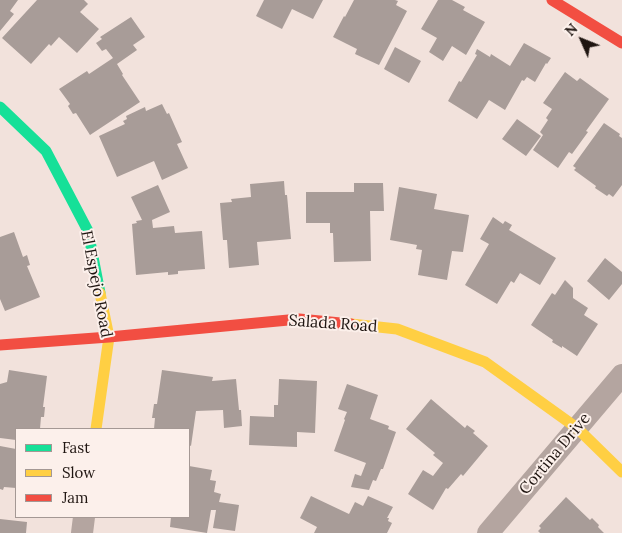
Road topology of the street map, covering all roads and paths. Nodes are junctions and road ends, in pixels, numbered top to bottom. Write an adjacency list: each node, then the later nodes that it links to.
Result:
1 (552, 0): 2 (street)
2 (622, 43)
3 (0, 107): 4 (street, El Espejo Road)
4 (108, 337): 5 (street, Salada Road); 7 (street, El Espejo Road); 8 (street, Salada Road)
5 (0, 345)
6 (622, 375): 8 (street, Cortina Drive)
7 (96, 428)
8 (576, 428): 9 (street, Salada Road); 12 (street, Cortina Drive)
9 (622, 472)
10 (84, 518): 11 (street)
11 (82, 533)
12 (488, 533)

